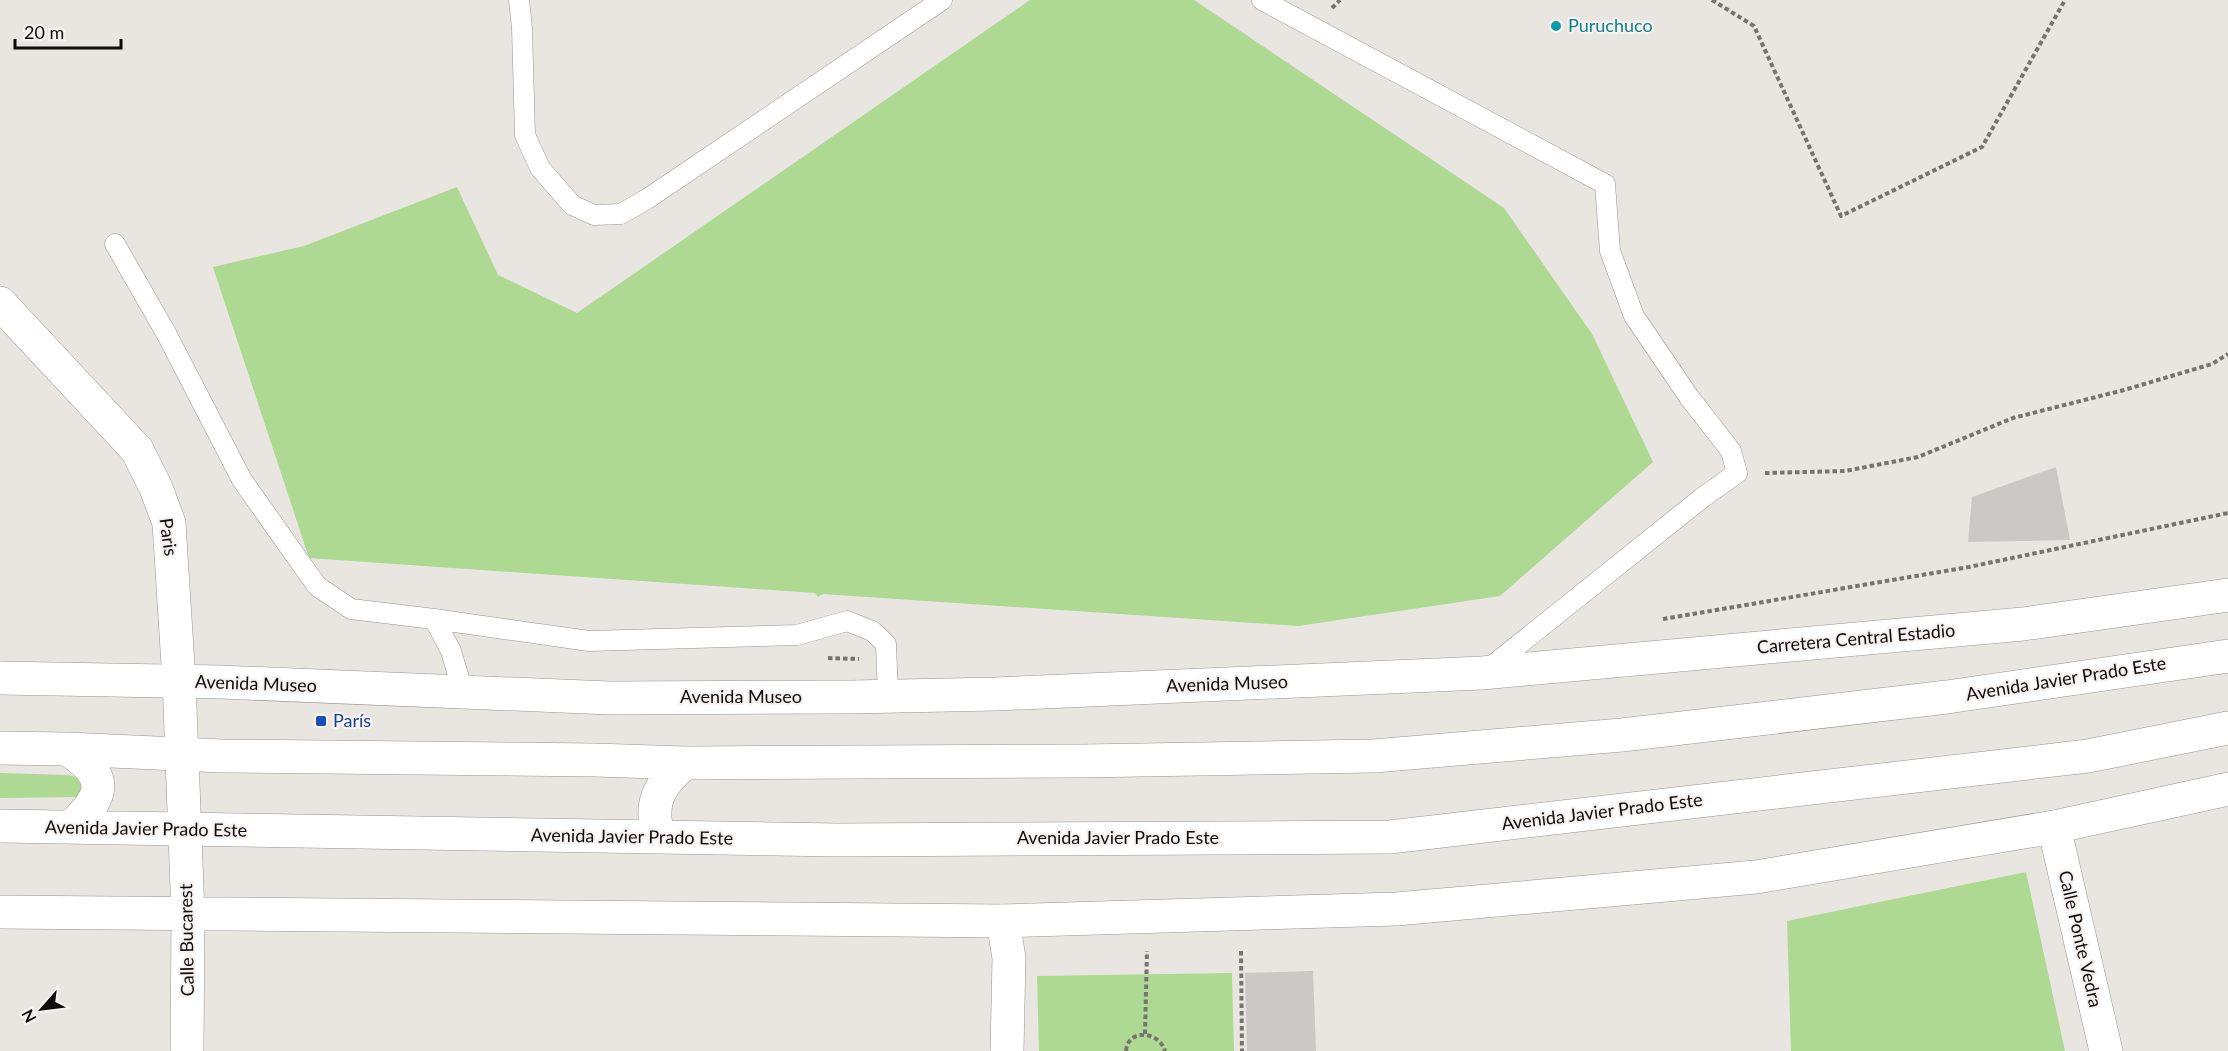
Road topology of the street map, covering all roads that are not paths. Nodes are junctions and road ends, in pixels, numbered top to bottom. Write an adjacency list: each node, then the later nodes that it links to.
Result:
1 (519, 0): 2 (lane)
2 (942, 0)
3 (1262, 0): 9 (lane)
4 (115, 244): 7 (lane)
5 (0, 303): 11 (street, Paris)
6 (2228, 595): 9 (street, Carretera Central Estadio)
7 (434, 619): 12 (lane); 13 (lane)
8 (2228, 656): 18 (street, Avenida Javier Prado Este)
9 (1482, 673): 13 (street, Avenida Museo)
10 (0, 678): 11 (street, Avenida Museo)
11 (179, 681): 12 (street, Avenida Museo); 17 (street, Paris)
12 (463, 692): 13 (street, Avenida Museo)
13 (888, 696)
14 (2228, 728): 24 (street, Avenida Javier Prado Este)
15 (0, 748): 16 (street, Avenida Javier Prado Este)
16 (67, 749): 17 (street, Avenida Javier Prado Este); 21 (street)
17 (182, 754): 18 (street, Avenida Javier Prado Este); 23 (street, Paris)
18 (685, 763): 24 (street)
19 (2228, 789): 22 (street)
20 (0, 826): 21 (street, Avenida Javier Prado Este)
21 (71, 827): 23 (street, Avenida Javier Prado Este)
22 (2054, 827): 27 (street); 30 (street, Calle Ponte Vedra)
23 (185, 830): 24 (street, Avenida Javier Prado Este); 26 (street, Calle Bucarest)
24 (659, 837)
25 (0, 912): 26 (street)
26 (188, 914): 27 (street); 28 (street, Calle Bucarest)
27 (1003, 921): 29 (street)
28 (187, 1051)
29 (1007, 1051)
30 (2106, 1051)

